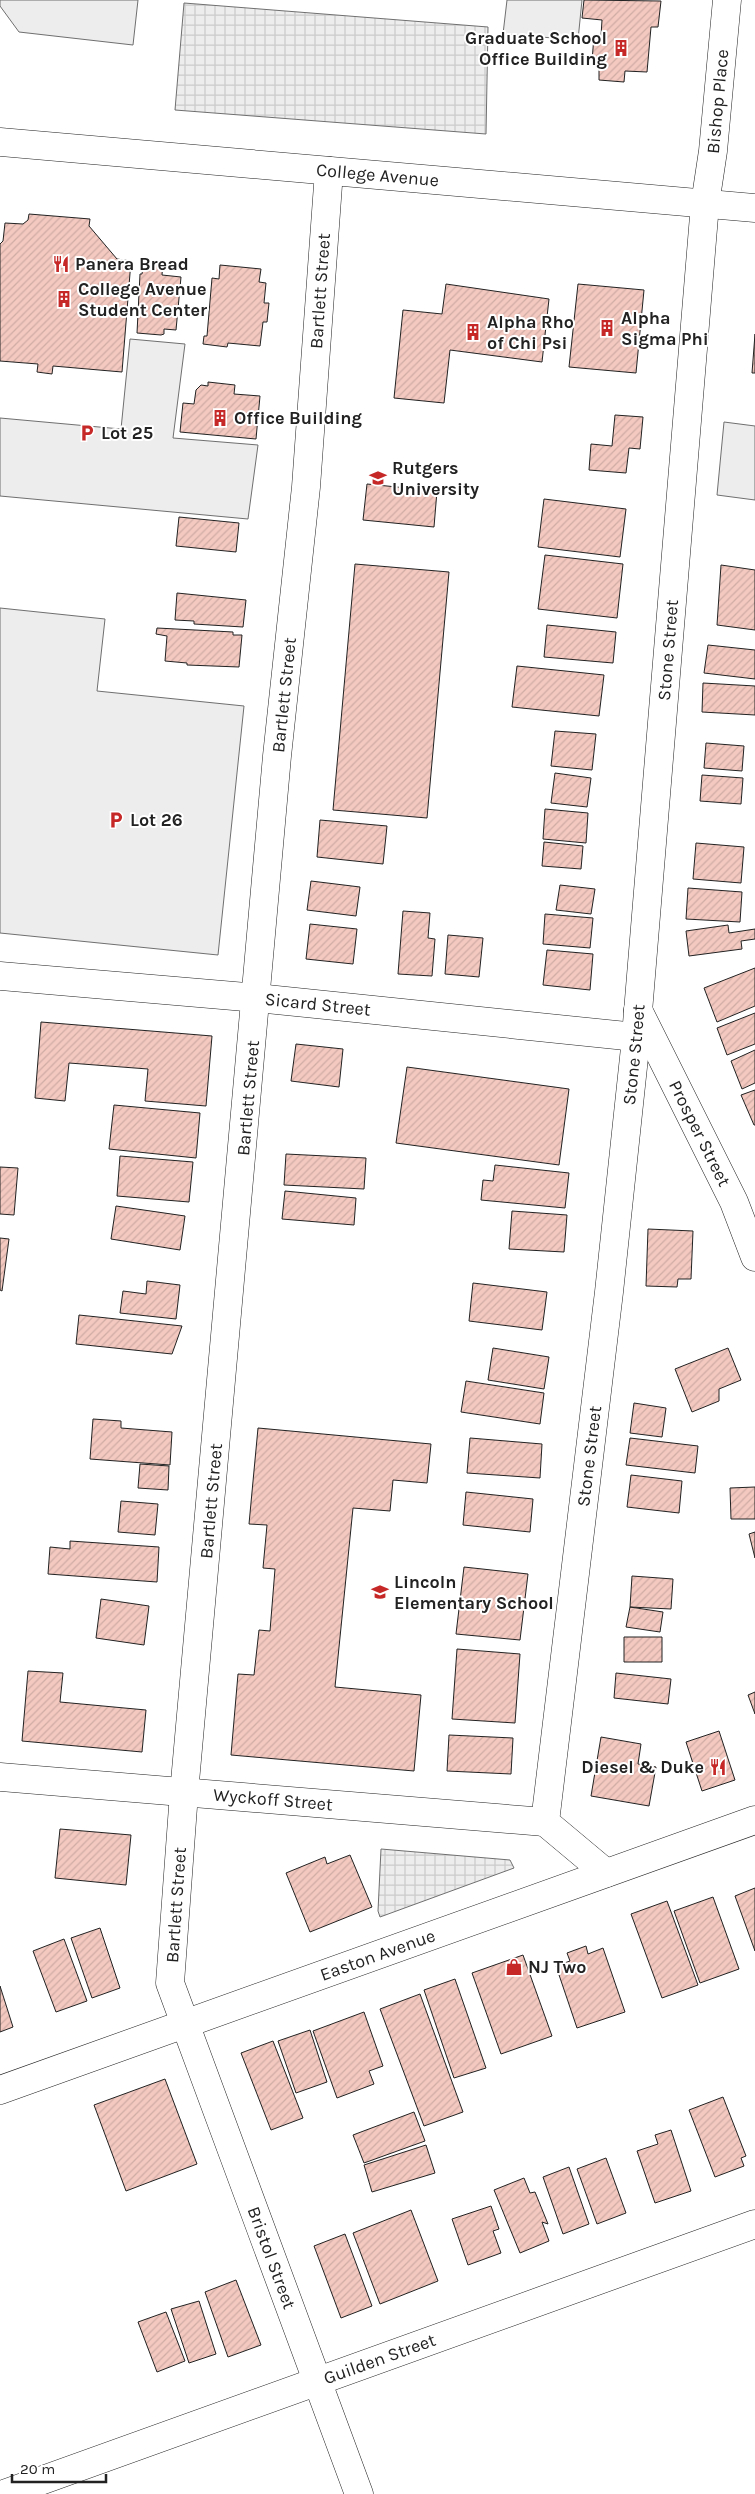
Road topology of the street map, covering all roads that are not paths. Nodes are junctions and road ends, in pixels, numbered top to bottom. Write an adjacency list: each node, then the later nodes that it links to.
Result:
1 (728, 0): 4 (street, Bishop Place)
2 (0, 142): 3 (street, College Avenue)
3 (329, 171): 4 (street, College Avenue); 7 (street, Bartlett Street)
4 (705, 204): 5 (street, College Avenue); 8 (street, Stone Street)
5 (755, 208)
6 (0, 976): 7 (street, Sicard Street)
7 (257, 998): 9 (street, Sicard Street); 12 (street, Bartlett Street)
8 (638, 1010): 9 (street, Stone Street); 10 (street, Prosper Street)
9 (636, 1037): 14 (street, Stone Street)
10 (755, 1257)
11 (0, 1777): 12 (street, Wyckoff Street)
12 (184, 1793): 14 (street, Wyckoff Street); 16 (street, Bartlett Street)
13 (755, 1820): 15 (street, Easton Avenue)
14 (545, 1822): 15 (street)
15 (606, 1873): 16 (street, Easton Avenue)
16 (185, 2023): 17 (street, Easton Avenue); 19 (street, Bristol Street)
17 (0, 2090)
18 (755, 2224): 19 (street, Guilden Street)
19 (318, 2381): 20 (street, Guilden Street); 21 (street, Bristol Street)
20 (4, 2494)
21 (359, 2494)

